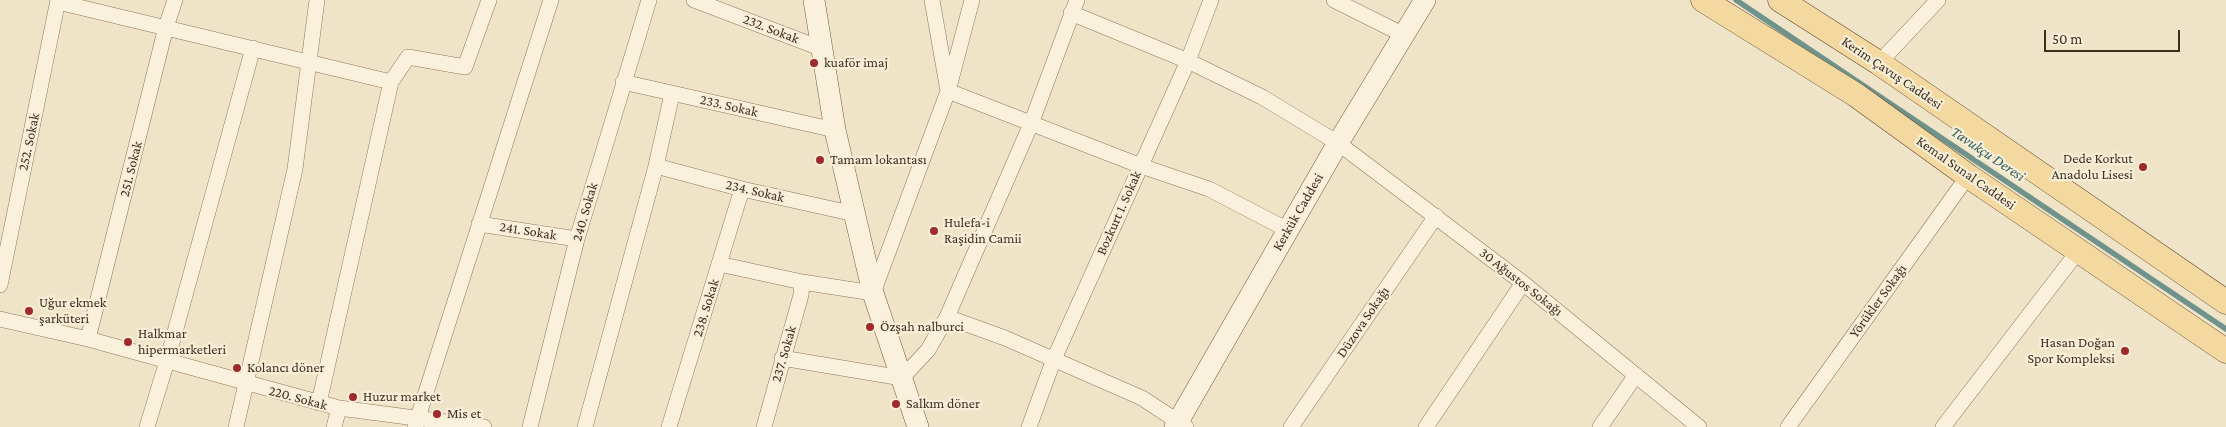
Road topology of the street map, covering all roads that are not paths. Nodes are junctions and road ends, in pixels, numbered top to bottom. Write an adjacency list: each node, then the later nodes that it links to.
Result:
1 (175, 0): 18 (street, 251. Sokak)
2 (317, 0): 22 (street)
3 (489, 0): 25 (street)
4 (551, 0): 38 (street)
5 (649, 0): 26 (street, 240. Sokak)
6 (694, 0): 21 (street, 232. Sokak)
7 (814, 0): 21 (street)
8 (932, 0): 27 (street)
9 (972, 0): 27 (street)
10 (1211, 0): 23 (street, Bozkurt 1. Sokak)
11 (1334, 0): 19 (street)
12 (1425, 0): 19 (street, Kerkük Caddesi)
13 (1704, 0): 34 (main road, Kemal Sunal Caddesi)
14 (1780, 0): 24 (main road, Kerim Çavuş Caddesi)
15 (1938, 0): 24 (street)
16 (58, 1): 18 (street); 45 (street, 252. Sokak)
17 (1074, 6): 23 (street, 30 Ağustos Sokağı); 29 (street)
18 (166, 27): 20 (street); 50 (street, 251. Sokak)
19 (1404, 35): 31 (street, Kerkük Caddesi)
20 (253, 48): 22 (street); 54 (street)
21 (820, 48): 30 (street)
22 (308, 61): 25 (street); 57 (street)
23 (1188, 61): 31 (street, 30 Ağustos Sokağı); 33 (street, Bozkurt 1. Sokak)
24 (1879, 63): 47 (main road, Kerim Çavuş Caddesi)
25 (391, 82): 58 (street)
26 (623, 82): 28 (street, 233. Sokak); 40 (street, 240. Sokak)
27 (948, 91): 29 (street); 46 (street)
28 (672, 94): 30 (street, 233. Sokak); 32 (street)
29 (1031, 124): 33 (street); 48 (street)
30 (835, 130): 36 (street)
31 (1338, 143): 37 (street, 30 Ağustos Sokağı); 39 (street, Kerkük Caddesi)
32 (656, 166): 35 (street, 234. Sokak); 67 (street)
33 (1141, 166): 39 (street); 53 (street, Bozkurt 1. Sokak)
34 (1968, 176): 41 (main road, Kemal Sunal Caddesi); 76 (street, Yörükler Sokağı)
35 (742, 189): 36 (street, 234. Sokak); 42 (street, 238. Sokak)
36 (855, 214): 46 (street)
37 (1436, 216): 44 (street, 30 Ağustos Sokağı); 72 (street, Düzova Sokağı)
38 (478, 224): 40 (street, 241. Sokak); 60 (street)
39 (1288, 230): 61 (street, Kerkük Caddesi)
40 (577, 239): 66 (street, 240. Sokak)
41 (2079, 250): 51 (main road, Kemal Sunal Caddesi); 77 (street)
42 (719, 264): 43 (street); 68 (street, 238. Sokak)
43 (802, 282): 46 (street); 52 (street, 237. Sokak)
44 (1523, 283): 55 (street, 30 Ağustos Sokağı); 73 (street)
45 (0, 285)
46 (873, 293): 56 (street)
47 (2226, 302)
48 (947, 317): 53 (street); 56 (street)
49 (0, 319): 50 (street, 220. Sokak)
50 (88, 339): 54 (street, 220. Sokak)
51 (2226, 351)
52 (782, 358): 56 (street); 69 (street, 237. Sokak)
53 (1054, 360): 61 (street); 71 (street, Bozkurt 1. Sokak)
54 (167, 362): 57 (street, 220. Sokak); 62 (street)
55 (1636, 375): 74 (street); 75 (street, 30 Ağustos Sokağı)
56 (902, 378): 70 (street)
57 (246, 383): 58 (street, 220. Sokak); 63 (street)
58 (319, 404): 59 (street, 220. Sokak)
59 (339, 408): 60 (street, 220. Sokak); 64 (street)
60 (416, 423): 65 (street, 220. Sokak)
61 (1180, 425)
62 (147, 427)
63 (236, 427)
64 (334, 427)
65 (484, 427)
66 (530, 427)
67 (585, 427)
68 (670, 427)
69 (764, 427)
70 (918, 427)
71 (1029, 427)
72 (1291, 427)
73 (1426, 427)
74 (1600, 427)
75 (1700, 427)
76 (1788, 427)
77 (1943, 427)

